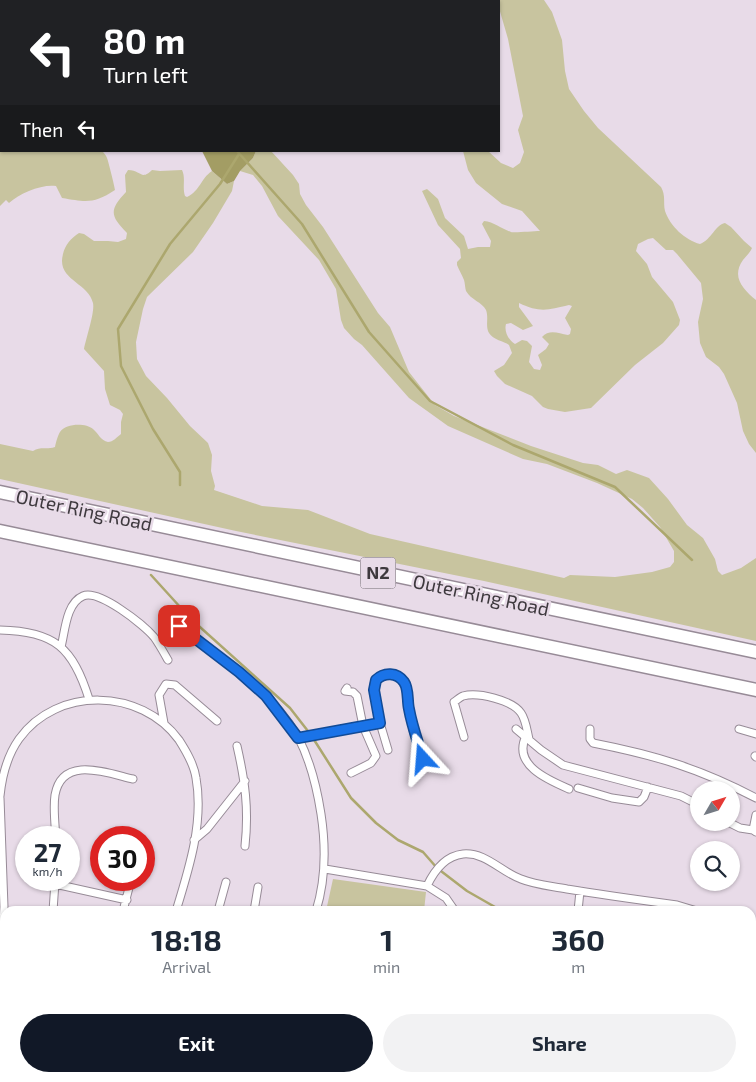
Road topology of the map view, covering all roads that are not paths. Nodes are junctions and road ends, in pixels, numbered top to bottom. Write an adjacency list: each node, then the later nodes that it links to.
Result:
1 (0, 492): 6 (highway, Outer Ring Road / N2)
2 (0, 531): 9 (highway, Outer Ring Road / N2)
3 (179, 626): 20 (street)
4 (0, 630): 5 (street)
5 (61, 647): 7 (street); 10 (street)
6 (756, 652)
7 (168, 660)
8 (347, 688): 14 (street)
9 (756, 690)
10 (89, 699): 12 (street); 25 (street)
11 (217, 721): 12 (street)
12 (164, 723): 39 (street)
13 (380, 723): 14 (street); 23 (street); 24 (street)
14 (363, 726): 20 (street); 26 (street)
15 (516, 729): 21 (street)
16 (590, 729): 33 (street)
17 (738, 729): 18 (street)
18 (756, 734)
19 (464, 737): 21 (street)
20 (298, 738): 41 (street)
21 (527, 738): 29 (street); 31 (street)
22 (237, 746): 28 (street)
23 (388, 750)
24 (423, 759)
25 (3, 766): 32 (street)
26 (351, 772)
27 (133, 778): 36 (street)
28 (245, 781): 39 (street); 40 (street)
29 (648, 787): 30 (street); 34 (street)
30 (578, 788)
31 (569, 789)
32 (0, 797): 50 (street)
33 (756, 798)
34 (690, 800)
35 (756, 815): 38 (street)
36 (56, 826)
37 (740, 828): 38 (street)
38 (755, 831)
39 (194, 840): 53 (street)
40 (245, 846)
41 (325, 869): 43 (street); 56 (street)
42 (226, 882): 54 (street)
43 (427, 886): 48 (street); 57 (street)
44 (258, 887): 55 (street)
45 (80, 888): 49 (street)
46 (54, 891): 51 (street)
47 (129, 891): 49 (street)
48 (580, 891): 58 (street); 59 (street)
49 (127, 900): 52 (street)
50 (4, 906)
51 (53, 906)
52 (125, 906)
53 (177, 906)
54 (219, 906)
55 (255, 906)
56 (317, 906)
57 (452, 906)
58 (578, 906)
59 (680, 906)

